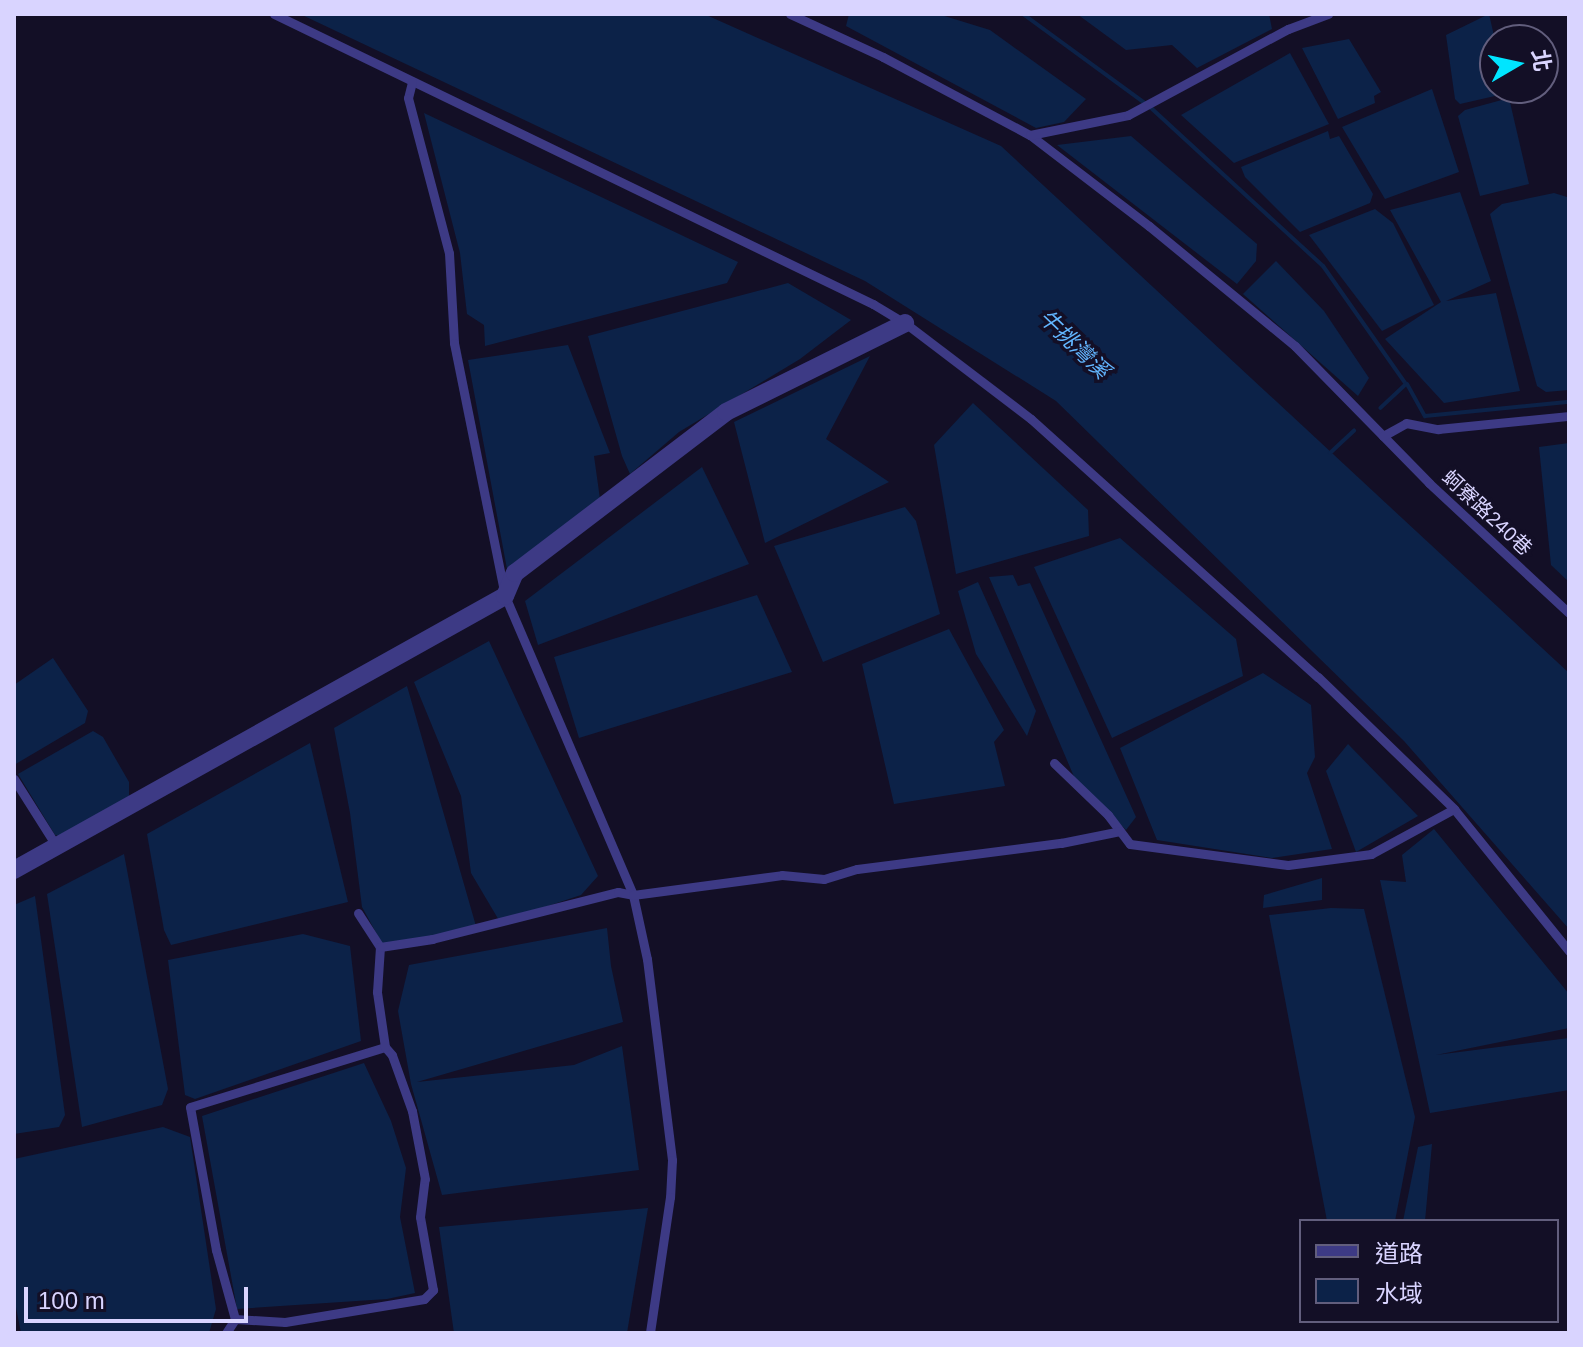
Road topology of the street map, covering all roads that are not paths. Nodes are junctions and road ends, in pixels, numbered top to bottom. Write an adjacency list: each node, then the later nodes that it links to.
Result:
1 (274, 14): 4 (lane)
2 (790, 14): 5 (lane, 蚵寮路240巷)
3 (1328, 14): 5 (lane)
4 (412, 82): 6 (lane); 9 (lane)
5 (1030, 135): 8 (lane, 蚵寮路240巷)
6 (905, 323): 9 (street); 13 (lane)
7 (1569, 416): 8 (lane)
8 (1383, 436): 10 (lane, 蚵寮路240巷)
9 (505, 596): 15 (street); 17 (lane)
10 (1569, 613)
11 (1054, 763): 14 (lane)
12 (14, 779): 15 (lane)
13 (1454, 809): 14 (lane); 20 (lane)
14 (1120, 831): 17 (lane)
15 (57, 847): 16 (street)
16 (14, 870)
17 (633, 895): 19 (lane); 24 (lane)
18 (358, 913): 19 (lane)
19 (380, 947): 21 (lane)
20 (1569, 951)
21 (385, 1047): 22 (lane); 22 (lane)
22 (235, 1319): 23 (lane)
23 (226, 1333)
24 (650, 1333)

